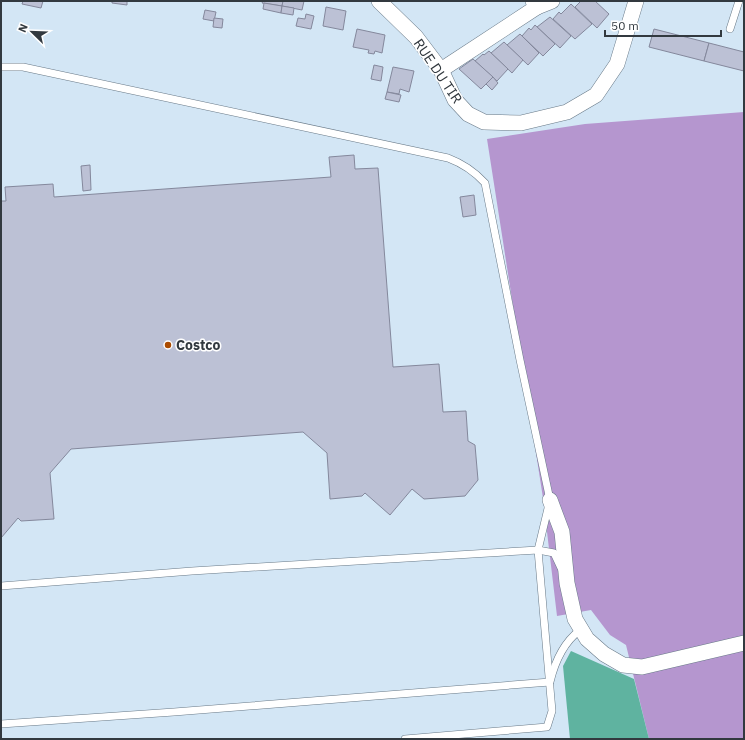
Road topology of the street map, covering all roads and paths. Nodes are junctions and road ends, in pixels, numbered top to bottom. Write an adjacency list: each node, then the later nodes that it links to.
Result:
1 (379, 1): 8 (street, RUE DU TIR)
2 (552, 1): 5 (street)
3 (636, 1): 8 (street, RUE DU TIR)
4 (739, 1): 6 (lane)
5 (535, 4): 8 (street)
6 (730, 29)
7 (1, 67): 9 (lane)
8 (441, 70)
9 (550, 500): 10 (lane); 11 (street)
10 (538, 550): 11 (lane); 12 (lane); 15 (lane)
11 (567, 583): 13 (street)
12 (1, 586)
13 (580, 630): 14 (street); 15 (lane)
14 (744, 643)
15 (550, 682): 16 (lane); 17 (lane)
16 (1, 724)
17 (405, 739)

